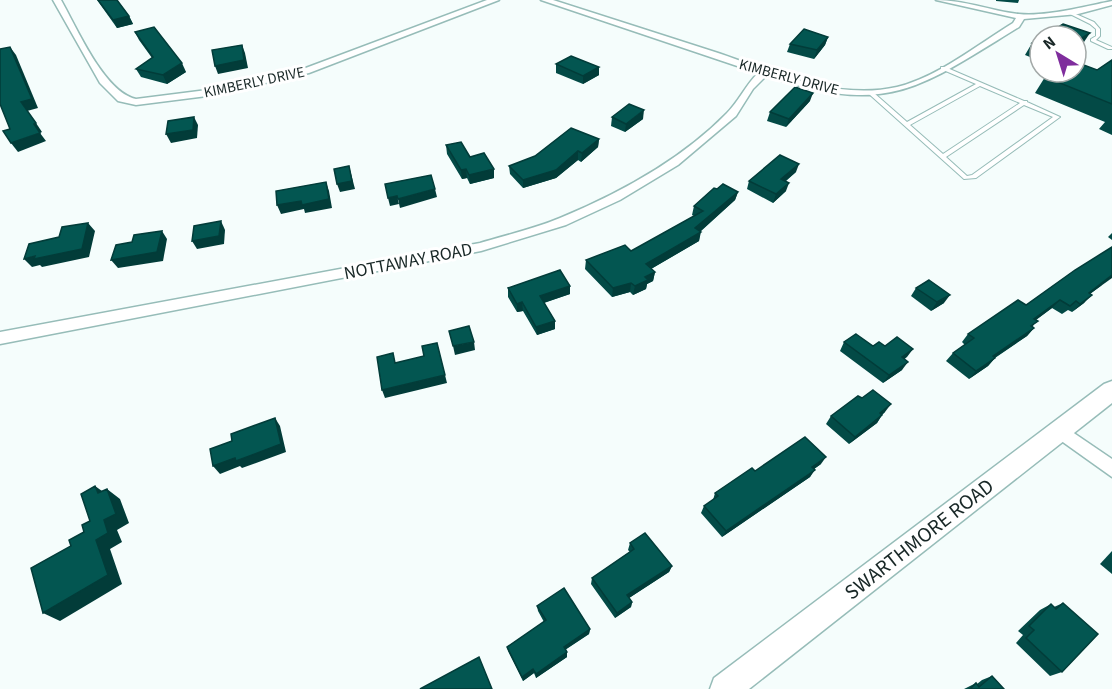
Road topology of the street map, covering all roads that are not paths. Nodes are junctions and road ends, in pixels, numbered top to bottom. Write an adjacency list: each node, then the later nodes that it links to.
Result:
1 (57, 0): 2 (street, KIMBERLY DRIVE)
2 (495, 0)
3 (545, 0): 10 (street, KIMBERLY DRIVE)
4 (940, 0): 7 (street)
5 (1112, 3): 6 (street)
6 (1069, 12): 7 (street); 8 (lane)
7 (1021, 17): 9 (street, KIMBERLY DRIVE)
8 (1110, 48)
9 (943, 68): 11 (lane); 12 (street, KIMBERLY DRIVE)
10 (765, 72): 12 (street, KIMBERLY DRIVE); 16 (street, NOTTAWAY ROAD)
11 (980, 84): 13 (lane); 14 (lane)
12 (872, 94): 14 (lane)
13 (1025, 102): 15 (lane); 15 (lane)
14 (906, 125): 15 (lane)
15 (942, 157)
16 (0, 338)
17 (1112, 390): 18 (street, SWARTHMORE ROAD)
18 (1059, 430): 19 (street); 20 (street, SWARTHMORE ROAD)
19 (1112, 469)
20 (725, 689)

